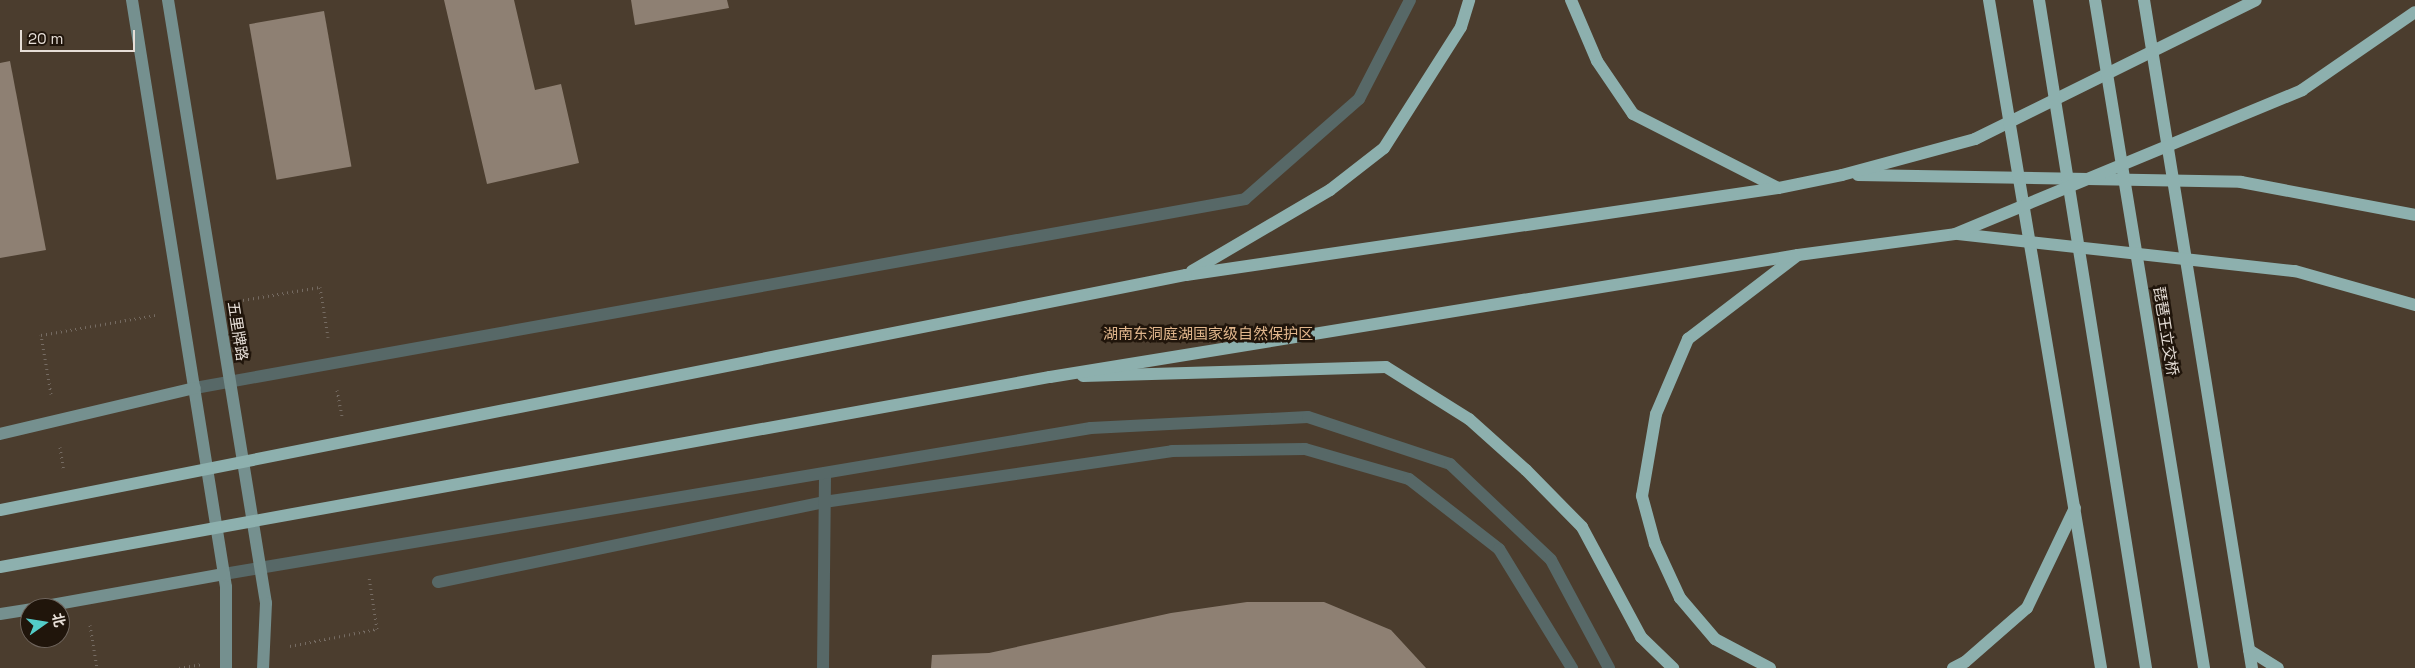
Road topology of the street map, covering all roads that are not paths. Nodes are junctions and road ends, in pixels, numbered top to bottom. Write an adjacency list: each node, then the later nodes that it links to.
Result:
1 (132, 0): 21 (main road)
2 (168, 0): 20 (main road, 五里牌路)
3 (1410, 0): 20 (street)
4 (1469, 0): 17 (main road)
5 (1571, 0): 13 (main road)
6 (1988, 0): 25 (main road, bridge)
7 (2039, 0): 44 (main road, bridge)
8 (2095, 0): 45 (main road, 琵琶王立交桥, bridge)
9 (2144, 0): 34 (main road, bridge)
10 (2256, 0): 12 (main road)
11 (2415, 12): 15 (main road, bridge)
12 (1842, 175): 13 (main road); 14 (main road)
13 (1778, 188): 17 (main road)
14 (2415, 215)
15 (1955, 234): 16 (main road, bridge); 18 (main road, bridge)
16 (1798, 255): 19 (main road, bridge); 41 (main road)
17 (1186, 275): 26 (main road, bridge)
18 (2415, 305)
19 (1050, 377): 27 (main road, bridge); 40 (main road, bridge)
20 (229, 380): 21 (street); 28 (main road, 五里牌路)
21 (195, 388): 22 (main road); 29 (main road)
22 (0, 434)
23 (825, 473): 24 (street); 28 (street); 39 (street)
24 (824, 502): 30 (street); 37 (street); 38 (street)
25 (2075, 508): 42 (main road); 43 (main road, bridge)
26 (0, 510)
27 (0, 568)
28 (260, 570): 29 (street); 36 (main road, 五里牌路)
29 (225, 580): 31 (main road); 35 (main road)
30 (438, 582)
31 (70, 603)
32 (20, 611): 33 (main road)
33 (0, 614)
34 (2249, 650): 46 (main road, bridge); 47 (main road)
35 (226, 668)
36 (263, 668)
37 (823, 668)
38 (1572, 668)
39 (1609, 668)
40 (1673, 668)
41 (1770, 668)
42 (1953, 668)
43 (2100, 668)
44 (2146, 668)
45 (2204, 668)
46 (2252, 668)
47 (2278, 668)

